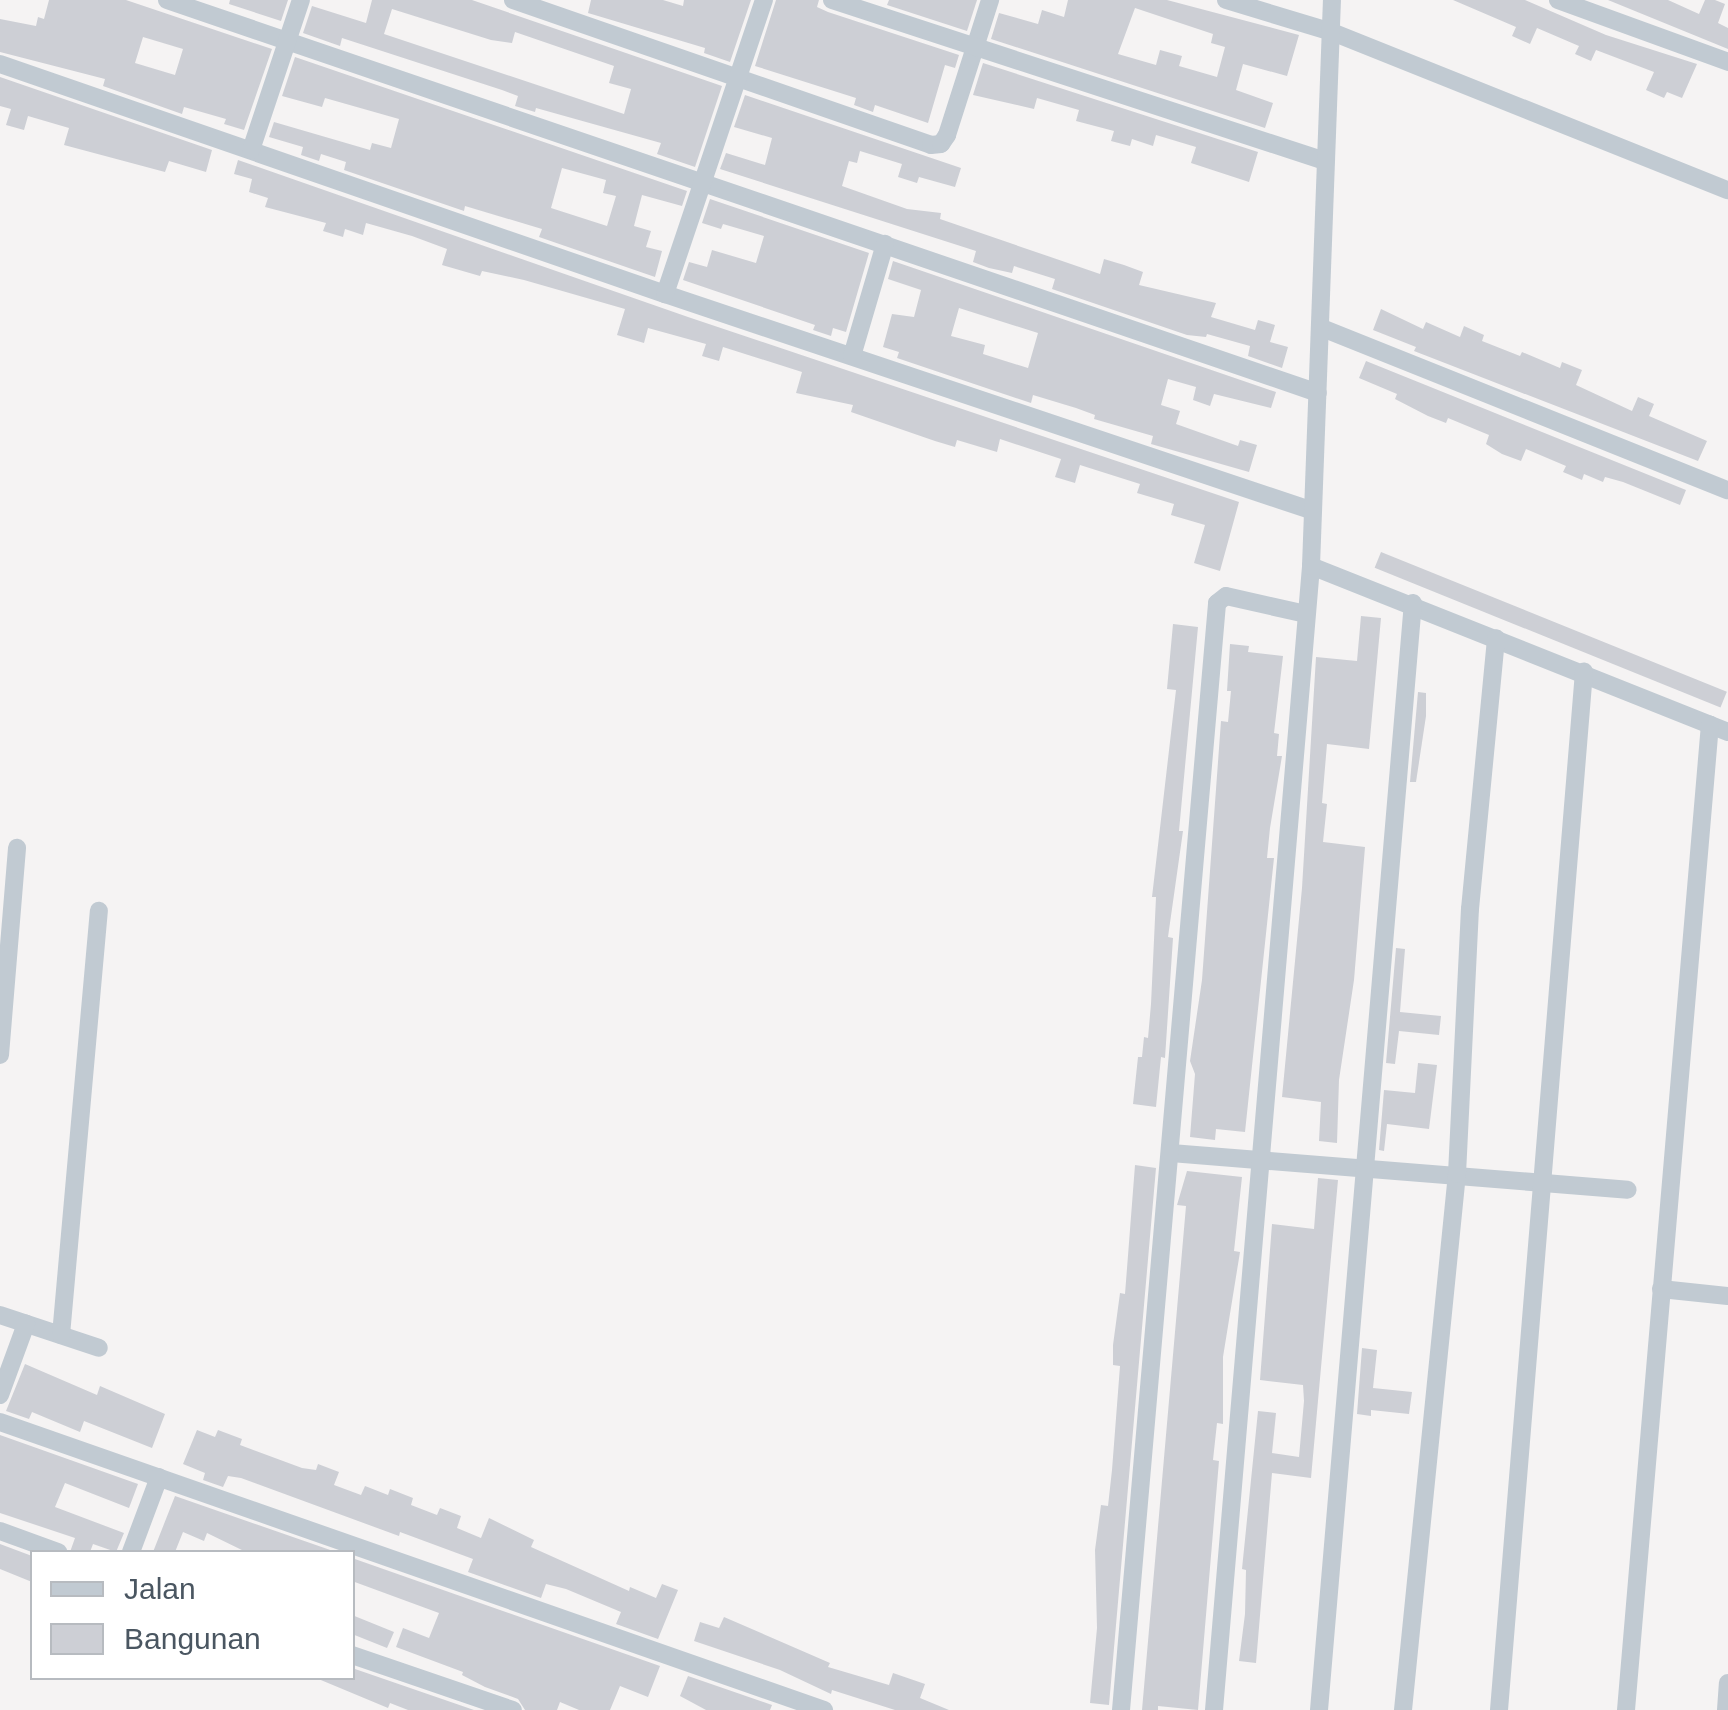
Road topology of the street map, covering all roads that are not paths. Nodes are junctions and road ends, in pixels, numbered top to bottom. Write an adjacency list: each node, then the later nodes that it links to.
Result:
1 (167, 0): 11 (street)
2 (301, 0): 11 (street)
3 (513, 0): 15 (street)
4 (764, 0): 15 (street)
5 (832, 0): 12 (street)
6 (990, 0): 12 (street)
7 (1226, 0): 10 (street)
8 (1332, 0): 10 (street)
9 (1558, 0): 13 (street)
10 (1332, 32): 17 (street); 19 (street)
11 (290, 41): 16 (street); 18 (street)
12 (976, 44): 15 (street); 17 (street)
13 (1728, 62)
14 (0, 64): 16 (street)
15 (738, 76): 18 (street)
16 (252, 150): 21 (street)
17 (1325, 160): 22 (street)
18 (704, 182): 20 (street); 21 (street)
19 (1728, 190)
20 (885, 244): 23 (street); 24 (street)
21 (665, 294): 23 (street)
22 (1322, 328): 24 (street); 25 (street)
23 (852, 356): 26 (street)
24 (1318, 393): 26 (street)
25 (1728, 490)
26 (1313, 511): 27 (street)
27 (1311, 566): 28 (street); 29 (street)
28 (1413, 603): 30 (street); 38 (street)
29 (1306, 614): 36 (street); 37 (street)
30 (1496, 638): 31 (street); 39 (street)
31 (1584, 671): 32 (street); 40 (street)
32 (1719, 728): 42 (street)
33 (17, 848): 35 (street)
34 (98, 912): 46 (street)
35 (0, 1055)
36 (1171, 1153): 37 (street); 58 (street)
37 (1258, 1158): 38 (street); 59 (street)
38 (1363, 1168): 39 (street); 60 (street)
39 (1458, 1174): 40 (street); 61 (street)
40 (1540, 1184): 41 (street); 62 (street)
41 (1628, 1190)
42 (1661, 1289): 43 (street); 63 (street)
43 (1728, 1296)
44 (0, 1315): 45 (street)
45 (26, 1324): 46 (street); 48 (street)
46 (61, 1335): 47 (street)
47 (99, 1348)
48 (0, 1395)
49 (0, 1422): 50 (street)
50 (160, 1476): 53 (street); 57 (street)
51 (0, 1532): 52 (street)
52 (52, 1550)
53 (132, 1550)
54 (355, 1656): 56 (street)
55 (1728, 1683): 64 (street)
56 (513, 1710)
57 (824, 1710)
58 (1121, 1710)
59 (1214, 1710)
60 (1319, 1710)
61 (1402, 1710)
62 (1500, 1710)
63 (1626, 1710)
64 (1726, 1710)

